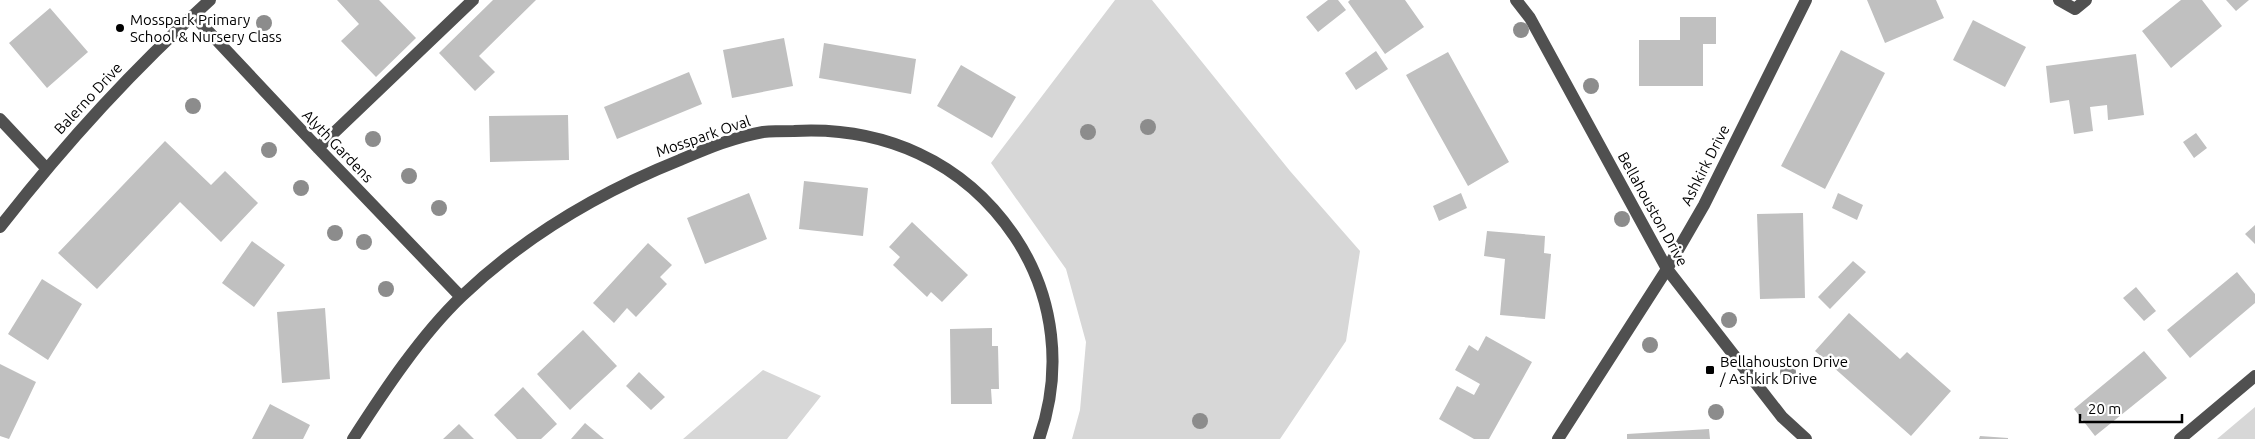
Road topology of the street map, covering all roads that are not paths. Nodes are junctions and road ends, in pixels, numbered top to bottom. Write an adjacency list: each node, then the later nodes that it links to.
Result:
1 (210, 0): 7 (street, Balerno Drive)
2 (473, 0): 9 (street)
3 (1516, 0): 12 (street, Bellahouston Drive)
4 (1806, 0): 12 (street, Ashkirk Drive)
5 (2059, 0): 6 (street)
6 (2086, 0)
7 (194, 15): 9 (street, Alyth Gardens); 10 (street, Balerno Drive)
8 (0, 119): 10 (street)
9 (318, 148): 13 (street, Alyth Gardens)
10 (46, 168): 11 (street, Balerno Drive)
11 (0, 227)
12 (1666, 269): 17 (street, Ashkirk Drive); 18 (street, Bellahouston Drive)
13 (461, 297): 15 (street, Mosspark Oval); 16 (street, Mosspark Oval)
14 (2255, 376): 19 (street)
15 (353, 439)
16 (1039, 439)
17 (1558, 439)
18 (1806, 439)
19 (2180, 439)

